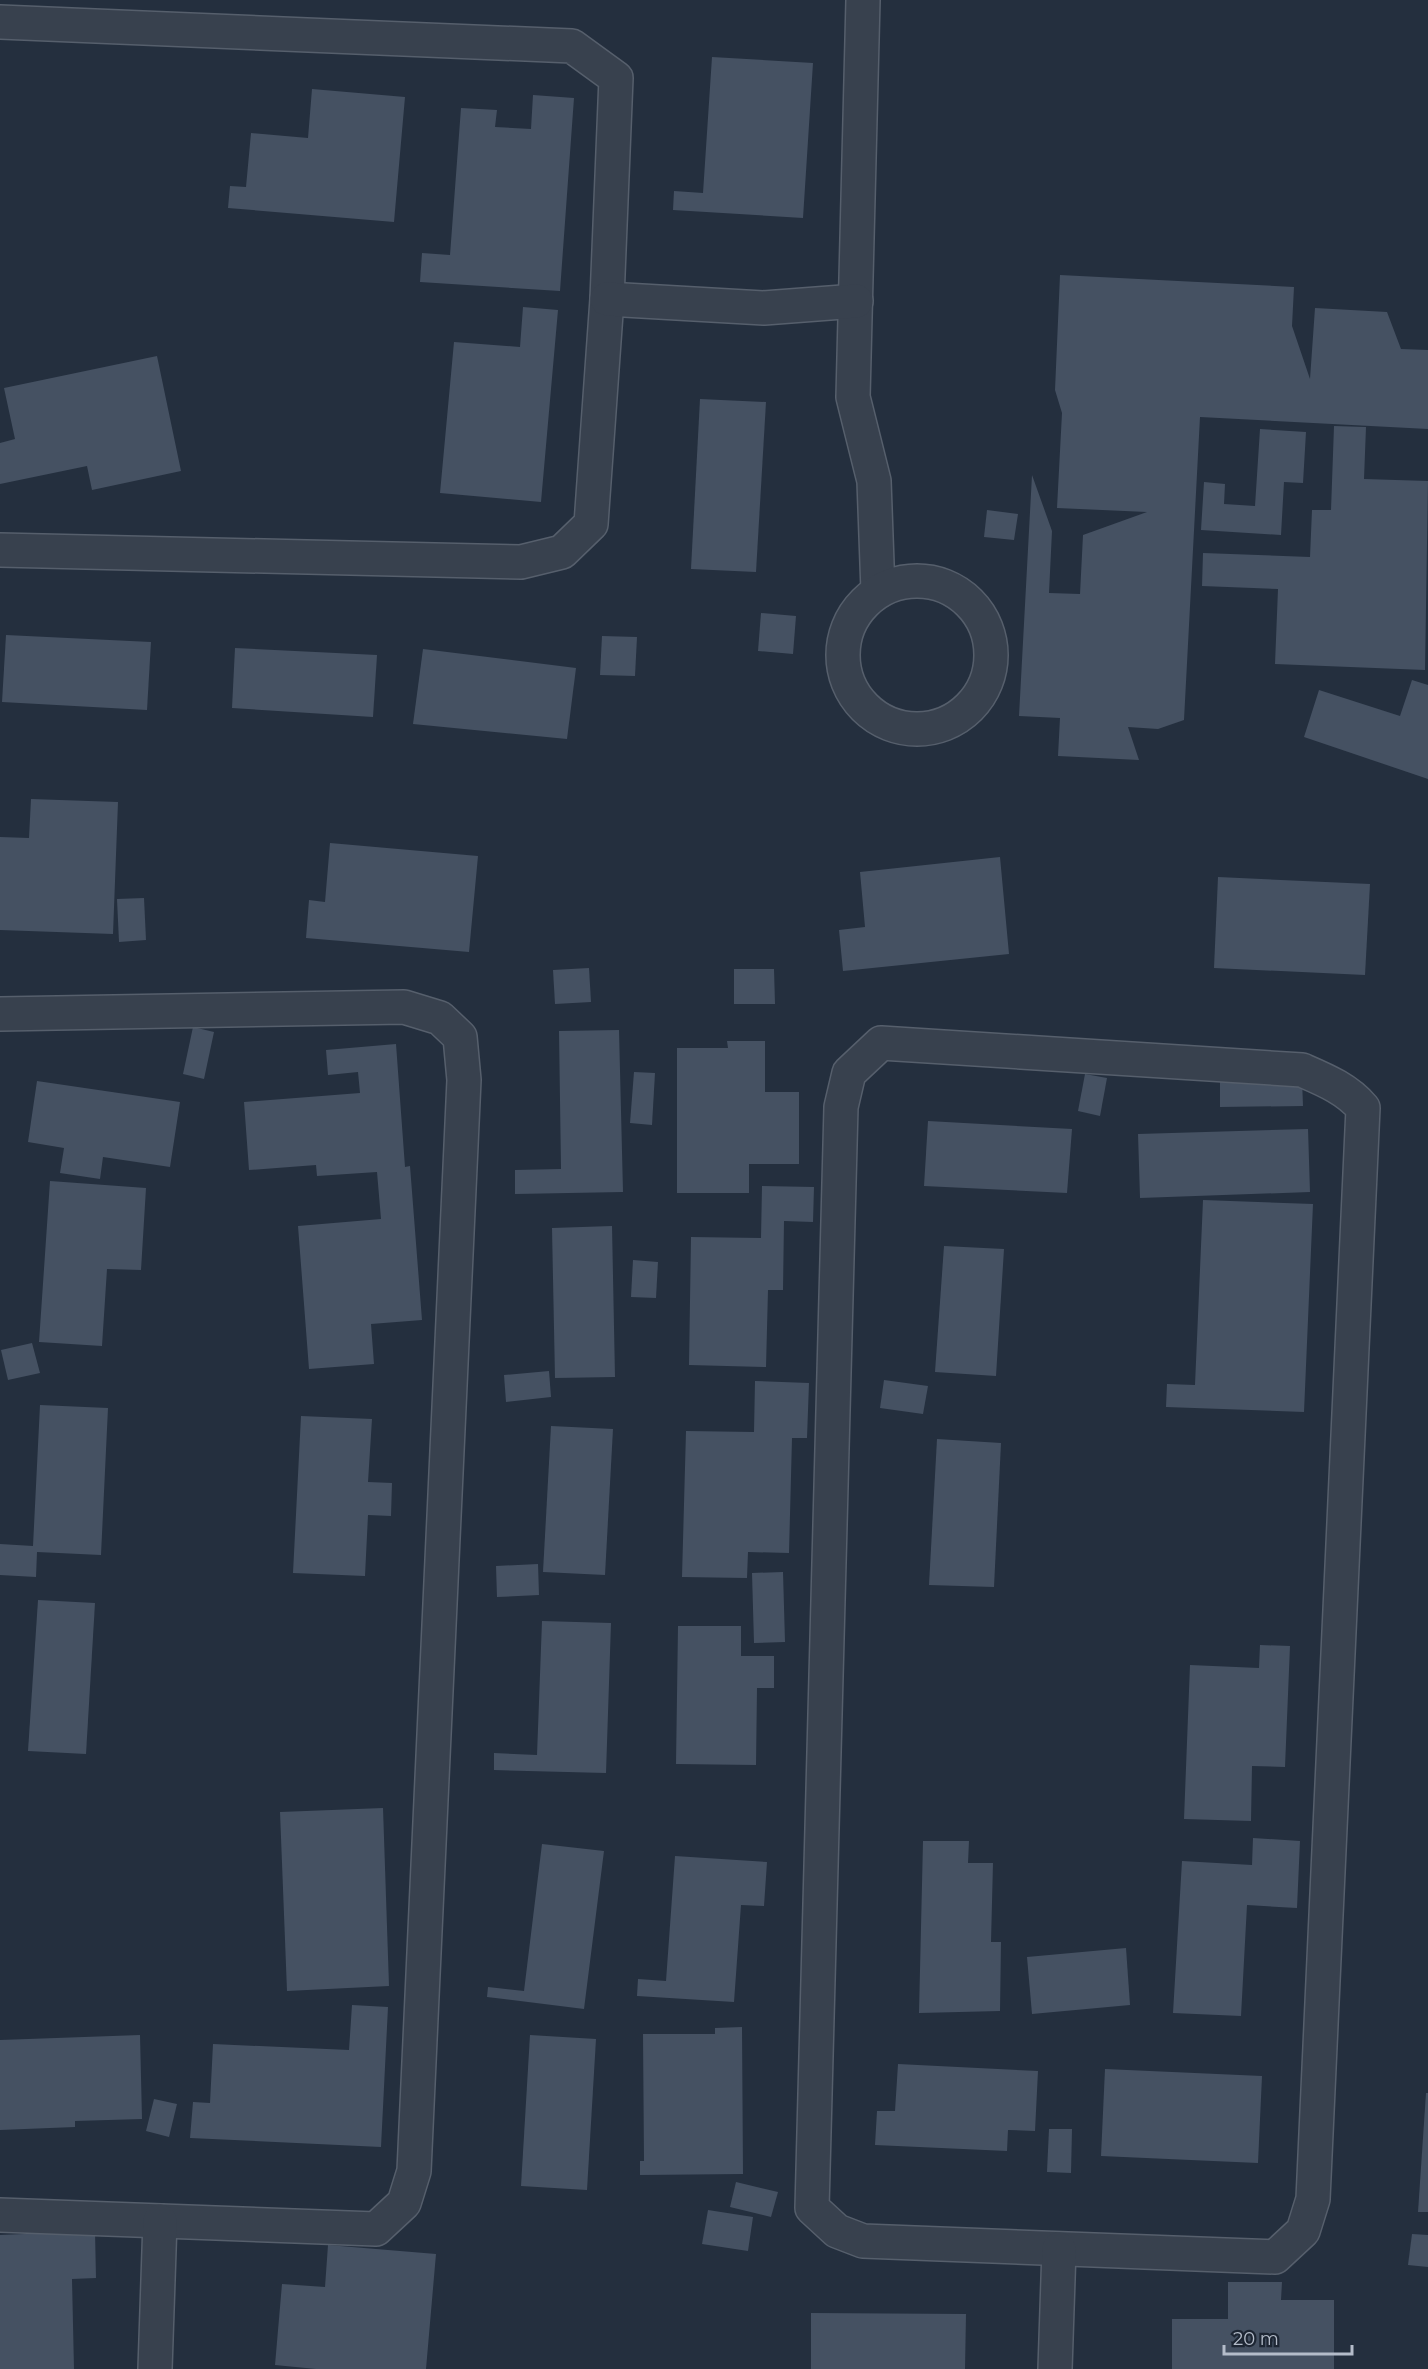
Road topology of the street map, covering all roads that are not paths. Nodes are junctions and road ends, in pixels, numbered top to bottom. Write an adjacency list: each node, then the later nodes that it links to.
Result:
1 (863, 0): 4 (street)
2 (0, 22): 3 (street)
3 (607, 298): 4 (street); 5 (street)
4 (856, 301): 6 (street)
5 (0, 550)
6 (878, 591): 6 (street)
7 (0, 1014): 9 (street)
8 (0, 2215): 9 (street)
9 (160, 2221): 11 (street)
10 (1059, 2249): 10 (street); 12 (street)
11 (155, 2369)
12 (1055, 2369)

